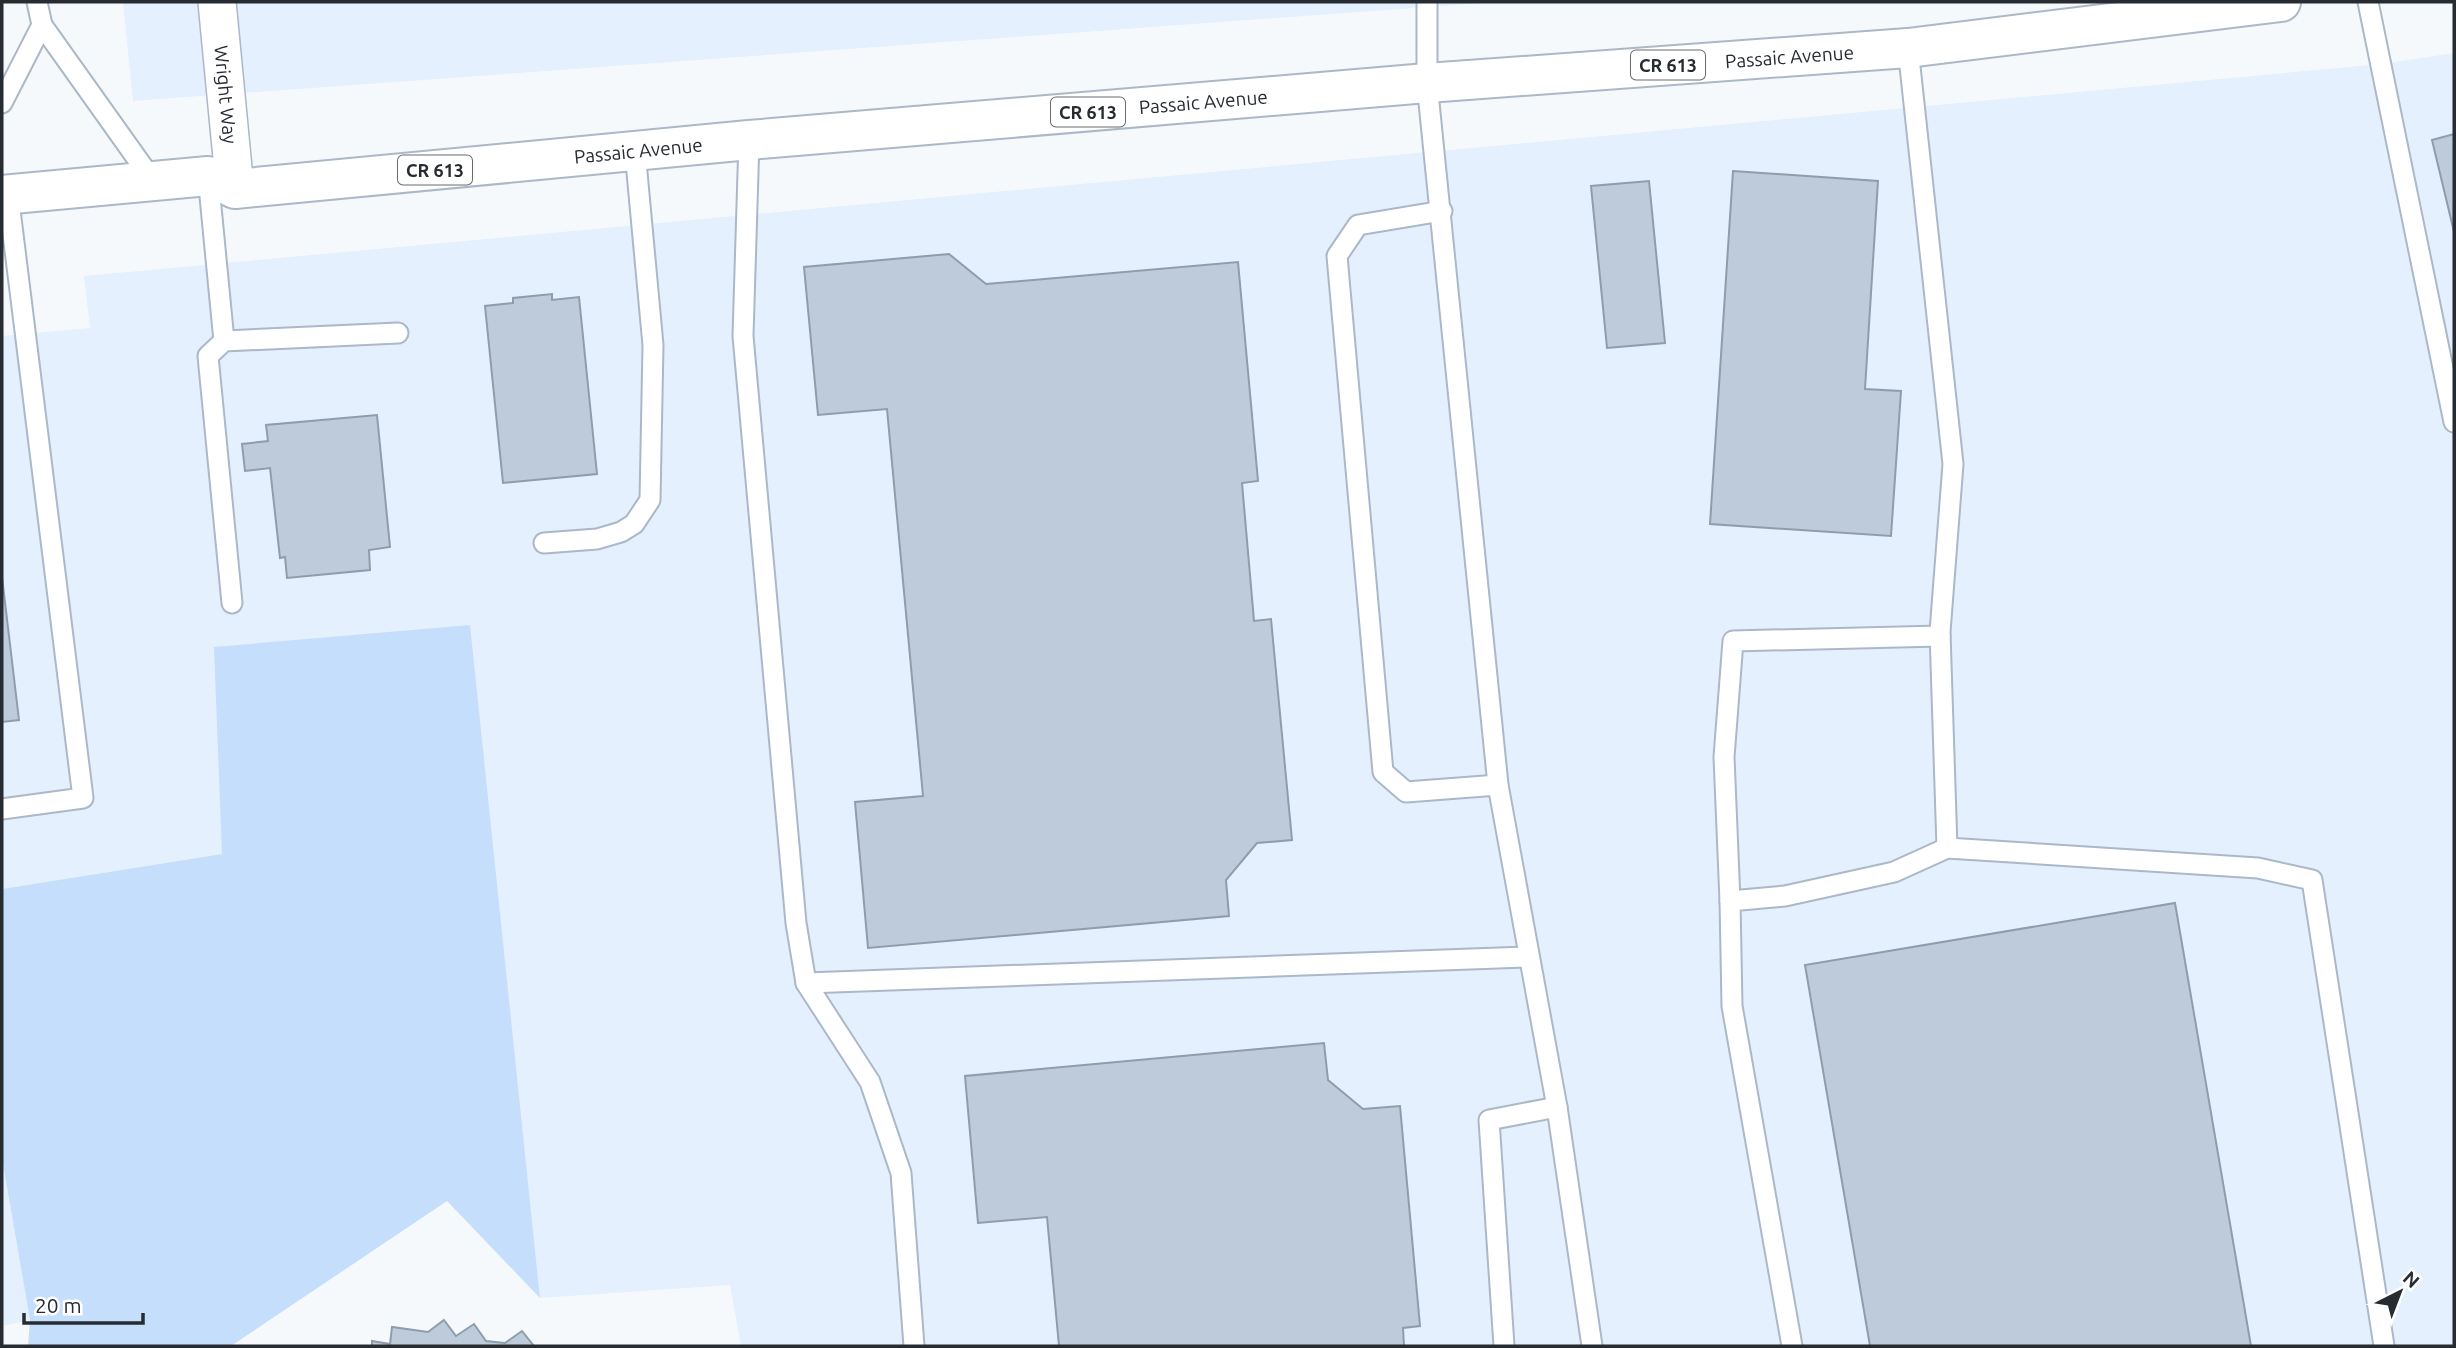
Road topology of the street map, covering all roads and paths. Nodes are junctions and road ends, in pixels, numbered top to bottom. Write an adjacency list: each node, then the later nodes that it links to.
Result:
1 (37, 2): 6 (lane)
2 (217, 2): 13 (street, Wright Way)
3 (1427, 2): 8 (lane)
4 (2281, 2): 7 (main road, Passaic Avenue / CR 613)
5 (2368, 2): 18 (lane)
6 (42, 25): 9 (lane); 12 (lane)
7 (1908, 48): 8 (main road, Passaic Avenue / CR 613); 21 (lane)
8 (1427, 83): 10 (main road, Passaic Avenue / CR 613); 15 (lane)
9 (2, 103)
10 (749, 140): 11 (main road, Passaic Avenue / CR 613); 27 (lane)
11 (635, 151): 13 (main road, Passaic Avenue / CR 613); 19 (lane)
12 (153, 181): 13 (main road, Passaic Avenue / CR 613); 14 (main road, Passaic Avenue / CR 613)
13 (222, 182): 17 (lane)
14 (5, 194): 23 (lane)
15 (1442, 211): 22 (lane); 22 (lane)
16 (398, 333): 17 (lane)
17 (225, 341): 20 (lane)
18 (2454, 422)
19 (544, 543)
20 (232, 603)
21 (1940, 636): 24 (lane); 25 (lane)
22 (1498, 785): 26 (lane)
23 (2, 809)
24 (1947, 848): 25 (lane); 33 (lane)
25 (1730, 901): 32 (lane)
26 (1530, 957): 27 (lane); 28 (lane)
27 (806, 983): 29 (lane)
28 (1557, 1107): 30 (lane); 31 (lane)
29 (914, 1346)
30 (1504, 1346)
31 (1592, 1346)
32 (1792, 1346)
33 (2384, 1346)

